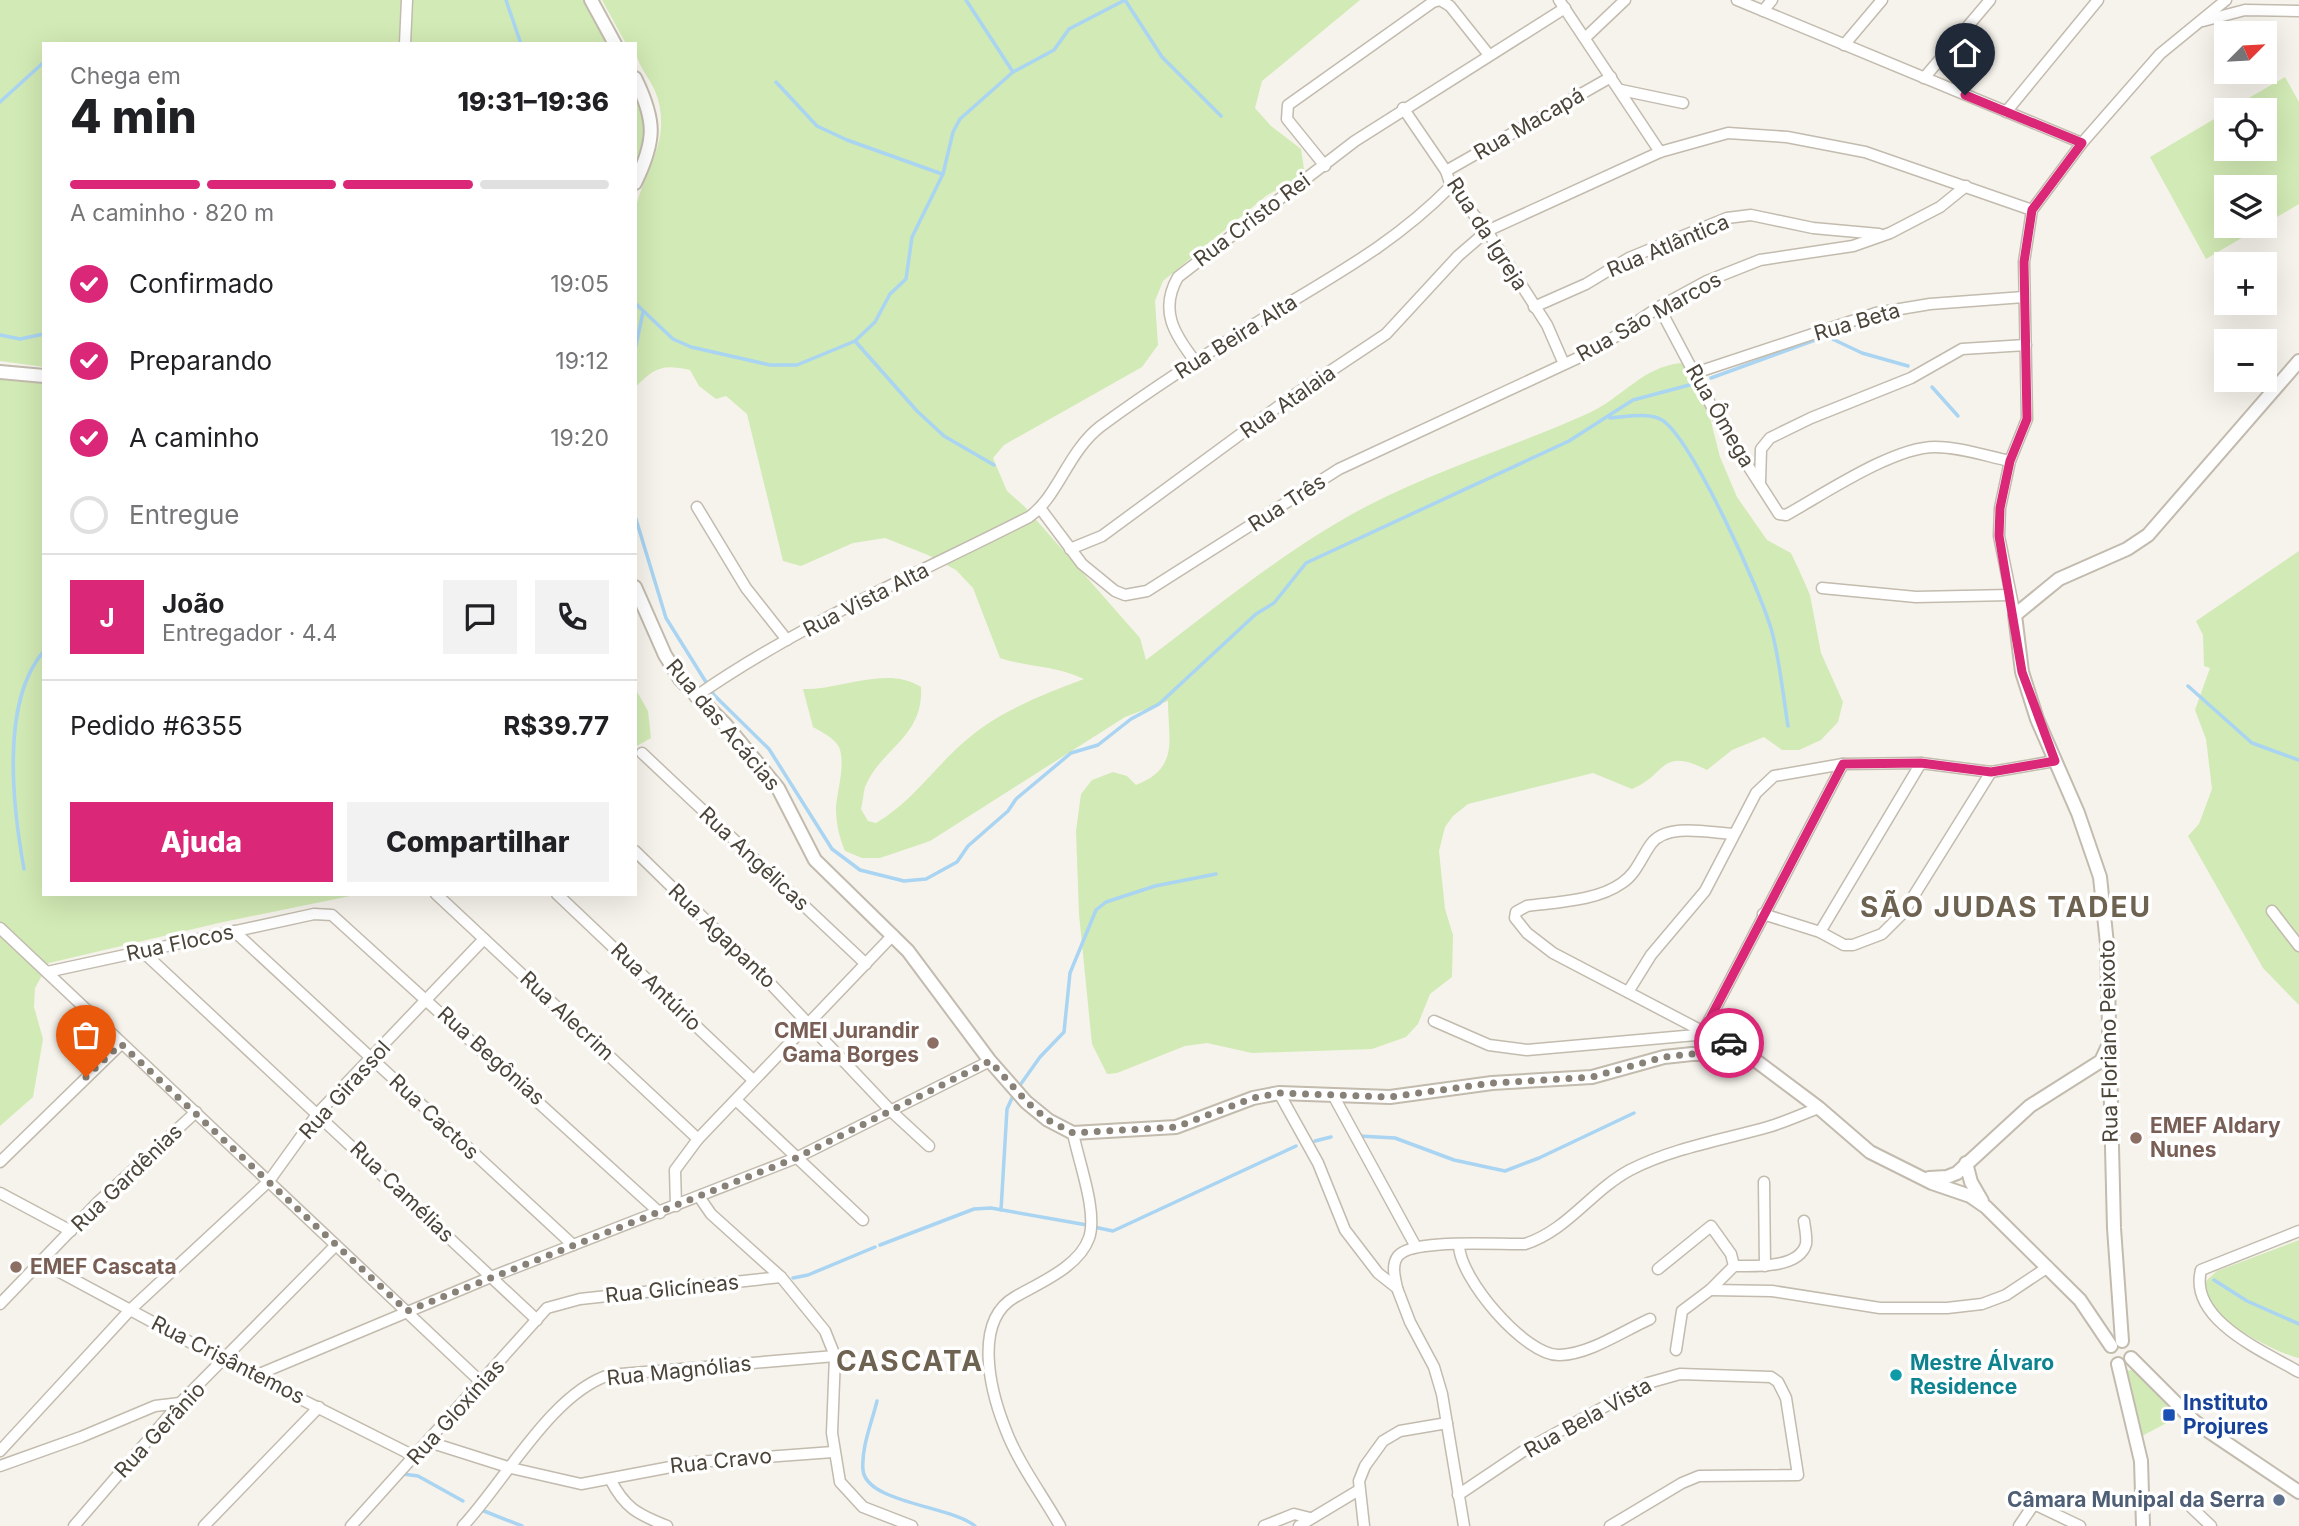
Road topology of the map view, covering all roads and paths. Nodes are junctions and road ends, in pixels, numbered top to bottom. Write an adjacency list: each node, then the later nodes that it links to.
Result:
1 (407, 0): 15 (street)
2 (591, 0): 16 (street)
3 (1625, 0): 14 (street)
4 (1737, 0): 11 (street)
5 (1772, 0): 11 (street)
6 (1882, 0): 17 (street)
7 (1990, 0): 20 (street)
8 (2098, 0): 25 (street)
9 (2226, 0): 13 (street, Rua Floriano Peixoto)
10 (1562, 4): 14 (street); 18 (street, Rua Cristo Rei)
11 (1763, 11): 17 (street)
12 (2299, 11): 13 (street)
13 (2190, 26): 26 (street, Rua Floriano Peixoto)
14 (1585, 38): 19 (street)
15 (405, 42)
16 (614, 42)
17 (1844, 45): 20 (street)
18 (1489, 55): 24 (street, Rua Cristo Rei); 28 (street)
19 (1611, 77): 22 (street); 29 (street, Rua Macapá)
20 (1924, 78): 25 (street)
21 (637, 82): 30 (street)
22 (1621, 90): 23 (street); 27 (street)
23 (1683, 103)
24 (1403, 108): 28 (street, Rua Cristo Rei); 29 (street, Rua da Igreja)
25 (2006, 112): 26 (street)
26 (2082, 143): 33 (street, Rua Floriano Peixoto)
27 (1660, 152): 32 (street, Rua Atalaia); 34 (street, Rua Atalaia)
28 (1325, 166): 41 (street, Rua Cristo Rei)
29 (1446, 171): 31 (street, Rua da Igreja)
30 (637, 179)
31 (1451, 186): 34 (street, Rua da Igreja); 41 (street, Rua Beira Alta)
32 (1966, 186): 33 (street, Rua Atalaia); 35 (street, Rua São Marcos)
33 (2032, 210): 36 (street, Rua Floriano Peixoto)
34 (1487, 231): 37 (street, Rua da Igreja); 50 (street, Rua Atalaia)
35 (1891, 233): 37 (street, Rua Atlântica); 38 (street, Rua São Marcos)
36 (2024, 297): 39 (street, Rua Floriano Peixoto); 44 (street, Rua Beta)
37 (1534, 307): 42 (street, Rua da Igreja)
38 (1658, 307): 42 (street, Rua São Marcos); 44 (street, Rua Ômega)
39 (2026, 345): 46 (street, Rua Floriano Peixoto); 47 (street)
40 (2299, 360): 54 (street)
41 (1195, 361): 49 (street, Rua Beira Alta)
42 (1564, 363): 50 (street, Rua Três)
43 (0, 372): 45 (street)
44 (1695, 373): 47 (street, Rua Ômega)
45 (42, 376)
46 (2010, 461): 47 (street, Rua Ômega); 53 (street, Rua Floriano Peixoto)
47 (1760, 483)
48 (697, 507): 55 (street)
49 (1040, 508): 50 (street, Rua Três); 55 (street, Rua Vista Alta)
50 (1070, 549)
51 (1822, 588): 53 (street)
52 (637, 591): 56 (street, Rua das Acácias)
53 (2010, 595): 54 (street, Rua Floriano Peixoto)
54 (2015, 615): 58 (street, Rua Floriano Peixoto)
55 (787, 640): 56 (street, Rua Vista Alta)
56 (695, 697): 72 (street, Rua das Acácias)
57 (642, 754): 76 (street, Rua Angélicas)
58 (2055, 761): 61 (street); 84 (street, Rua Floriano Peixoto)
59 (1921, 763): 60 (street); 61 (street); 71 (street)
60 (1843, 764): 62 (street); 68 (street)
61 (1991, 772): 71 (street)
62 (1734, 834): 78 (street); 78 (street)
63 (637, 853): 81 (street, Rua Agapanto)
64 (438, 896): 73 (street, Rua Alecrim)
65 (559, 896): 89 (street, Rua Antúrio)
66 (2272, 911): 74 (street)
67 (314, 914): 70 (street, Rua Flocos); 79 (street, Rua Begônias)
68 (1763, 914): 71 (street); 82 (street)
69 (0, 928): 77 (street)
70 (234, 931): 75 (street, Rua Flocos); 86 (street, Rua Cactos)
71 (1820, 932)
72 (892, 935): 76 (street); 87 (street, Rua das Acácias)
73 (484, 939): 79 (street, Rua Girassol); 99 (street, Rua Alecrim)
74 (2299, 946)
75 (142, 951): 77 (street, Rua Flocos); 97 (street, Rua Camélias)
76 (866, 964): 81 (street)
77 (47, 972): 83 (street)
78 (1629, 992): 82 (street)
79 (429, 999): 86 (street, Rua Girassol); 111 (street, Rua Begônias)
80 (1434, 1021): 82 (street)
81 (807, 1022): 89 (street); 95 (street, Rua Agapanto)
82 (1700, 1032): 85 (street)
83 (121, 1044): 96 (street); 102 (street)
84 (2107, 1044): 88 (street); 90 (street, Rua Floriano Peixoto)
85 (1747, 1054): 92 (street); 94 (street)
86 (372, 1059): 97 (street, Rua Girassol); 116 (street, Rua Cactos)
87 (990, 1061): 95 (street); 98 (street, Rua das Acácias)
88 (2088, 1070): 90 (street); 103 (street)
89 (753, 1080): 93 (street)
90 (2109, 1081): 135 (street, Rua Floriano Peixoto)
91 (1279, 1093): 92 (street); 98 (street); 127 (street)
92 (1333, 1095): 119 (street)
93 (736, 1100): 99 (street); 101 (street)
94 (1819, 1108): 104 (street); 117 (street)
95 (891, 1111): 100 (street, Rua Agapanto); 101 (street)
96 (196, 1112): 105 (street); 114 (street, Rua Gardênias)
97 (318, 1113): 105 (street, Rua Girassol); 126 (street, Rua Camélias)
98 (1073, 1133): 164 (street)
99 (698, 1139): 109 (street)
100 (929, 1146)
101 (796, 1158): 108 (street); 112 (street)
102 (0, 1162)
103 (1966, 1163): 104 (street); 110 (street)
104 (1923, 1178): 110 (street)
105 (269, 1181): 118 (street); 131 (street, Rua Girassol)
106 (1764, 1182): 122 (street)
107 (0, 1193): 114 (street)
108 (700, 1198): 109 (street); 125 (street)
109 (677, 1206): 111 (street)
110 (1986, 1208): 123 (street)
111 (660, 1213): 116 (street)
112 (863, 1220)
113 (1804, 1221): 122 (street)
114 (71, 1231): 120 (street, Rua Gardênias)
115 (2299, 1231): 140 (street)
116 (573, 1245): 126 (street)
117 (1459, 1245): 119 (street); 133 (street)
118 (335, 1246): 132 (street); 138 (street, Rua Gerânio)
119 (1416, 1247): 127 (street)
120 (41, 1262): 129 (street, Rua Gardênias); 131 (street, Rua Crisântemos)
121 (1734, 1265): 122 (street); 124 (street); 128 (street)
122 (1765, 1266)
123 (2048, 1268): 128 (street); 135 (street)
124 (1658, 1269)
125 (781, 1277): 130 (street, Rua Glicíneas); 137 (street)
126 (491, 1278): 132 (street); 134 (street, Rua Camélias)
127 (1397, 1288): 145 (street)
128 (1710, 1290): 136 (street)
129 (1, 1302)
130 (564, 1302): 134 (street, Rua Gloxínias)
131 (130, 1310): 138 (street, Rua Crisântemos); 147 (street, Rua Girassol)
132 (407, 1311): 141 (street); 142 (street)
133 (1650, 1319)
134 (537, 1320): 142 (street, Rua Gloxínias)
135 (2116, 1343): 139 (street); 139 (street)
136 (1676, 1350)
137 (835, 1356): 148 (street); 151 (street, Rua Magnólias)
138 (225, 1361): 141 (street, Rua Crisântemos); 143 (street, Rua Gerânio)
139 (2124, 1361): 154 (street); 172 (street)
140 (2299, 1372)
141 (257, 1375): 144 (street, Rua Crisântemos)
142 (482, 1383): 146 (street, Rua Gloxínias)
143 (180, 1404): 150 (street); 158 (street, Rua Gerânio)
144 (319, 1407): 149 (street, Rua Crisântemos); 159 (street)
145 (1447, 1423): 153 (street); 155 (street)
146 (429, 1443): 149 (street, Rua Gloxínias); 151 (street, Rua Cravo)
147 (0, 1451)
148 (833, 1452): 152 (street, Rua Cravo); 163 (street)
149 (416, 1457): 160 (street, Rua Gloxínias)
150 (0, 1466)
151 (511, 1468): 152 (street, Rua Cravo); 161 (street, Rua Magnólias)
152 (610, 1479): 162 (street)
153 (1359, 1490): 157 (street); 167 (street)
154 (2299, 1492)
155 (1458, 1495): 168 (street); 169 (street, Rua Bela Vista)
156 (2192, 1508): 173 (street)
157 (1310, 1518): 165 (street); 166 (street)
158 (74, 1526)
159 (204, 1526)
160 (351, 1526)
161 (463, 1526)
162 (667, 1526)
163 (912, 1526)
164 (1060, 1526)
165 (1264, 1526)
166 (1299, 1526)
167 (1364, 1526)
168 (1464, 1526)
169 (1610, 1526)
170 (2019, 1526): 171 (street)
171 (2080, 1526)
172 (2143, 1526)
173 (2211, 1526)

